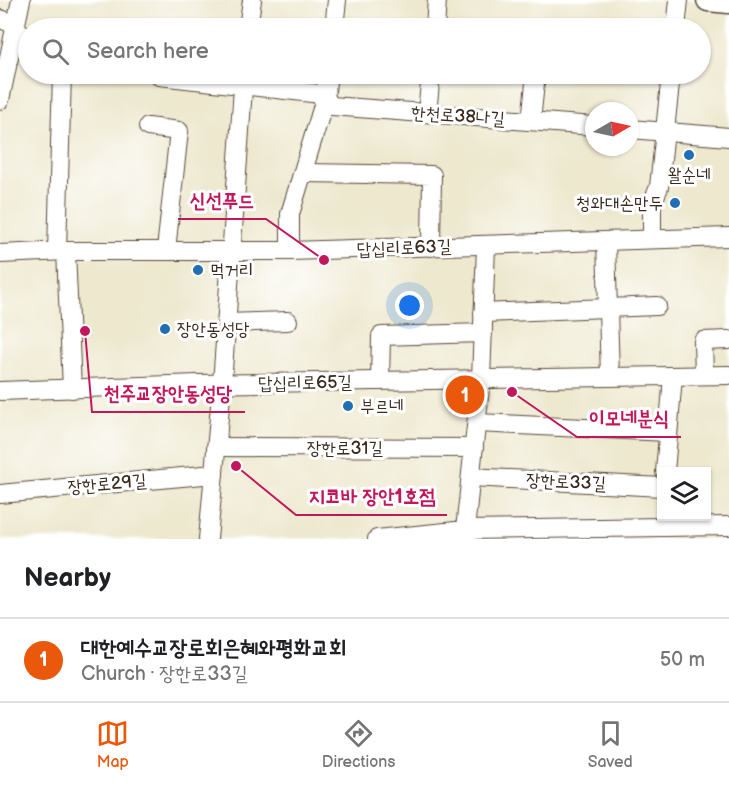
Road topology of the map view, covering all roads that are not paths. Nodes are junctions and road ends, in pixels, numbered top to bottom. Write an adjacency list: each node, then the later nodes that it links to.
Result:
1 (21, 0): 12 (street)
2 (252, 0): 8 (street)
3 (337, 0): 9 (street)
4 (437, 0): 10 (street)
5 (679, 0): 11 (street)
6 (708, 0): 7 (main road)
7 (729, 2)
8 (249, 18)
9 (335, 18)
10 (436, 18)
11 (677, 18)
12 (15, 28): 13 (street)
13 (3, 74): 22 (street)
14 (62, 84): 38 (street)
15 (243, 84): 37 (street)
16 (269, 84): 21 (street, 한천로38나길)
17 (327, 84): 21 (street)
18 (430, 84): 23 (street)
19 (535, 84): 24 (street)
20 (665, 84): 28 (street)
21 (325, 99): 23 (street, 한천로38나길); 30 (street)
22 (0, 100)
23 (427, 113): 24 (street, 한천로38나길)
24 (531, 121): 25 (street, 한천로38나길)
25 (585, 125)
26 (148, 127): 36 (street)
27 (639, 130): 28 (street)
28 (665, 131): 29 (street); 32 (street)
29 (729, 137)
30 (303, 173): 35 (street); 39 (street)
31 (729, 237): 32 (street, 답십리로63길)
32 (652, 239): 33 (street, 답십리로63길)
33 (606, 241): 34 (street, 답십리로63길); 42 (street)
34 (486, 246): 35 (street, 답십리로63길); 43 (street)
35 (431, 248): 39 (street, 답십리로63길)
36 (166, 250): 37 (street, 답십리로63길); 38 (street, 답십리로63길)
37 (231, 250): 39 (street, 답십리로63길); 45 (street)
38 (61, 251): 40 (street, 답십리로63길); 55 (street)
39 (290, 251)
40 (0, 254)
41 (657, 306): 42 (street)
42 (608, 308): 43 (street); 51 (street)
43 (483, 313): 46 (street)
44 (288, 321): 45 (street)
45 (226, 323): 54 (street)
46 (483, 333): 52 (street); 53 (street)
47 (729, 340): 48 (street)
48 (704, 375): 49 (street, 답십리로65길); 50 (street, 답십리로65길)
49 (729, 375)
50 (673, 376): 51 (street, 답십리로65길); 58 (street)
51 (610, 377): 52 (street, 답십리로65길)
52 (481, 379): 53 (street, 답십리로65길); 57 (street)
53 (380, 381): 54 (street, 답십리로65길)
54 (222, 384): 55 (street, 답십리로65길); 59 (street)
55 (72, 389): 56 (street, 답십리로65길)
56 (0, 391)
57 (477, 423): 58 (street); 60 (street)
58 (668, 432): 61 (street)
59 (216, 447): 60 (street, 장한로31길); 62 (street)
60 (474, 448): 63 (street)
61 (665, 467)
62 (214, 474): 65 (street, 장한로29길); 69 (street)
63 (471, 477): 64 (street, 장한로33길); 68 (street)
64 (657, 487)
65 (0, 494)
66 (661, 521): 67 (street); 68 (street)
67 (729, 526)
68 (466, 535): 70 (street)
69 (208, 539)
70 (377, 539)

